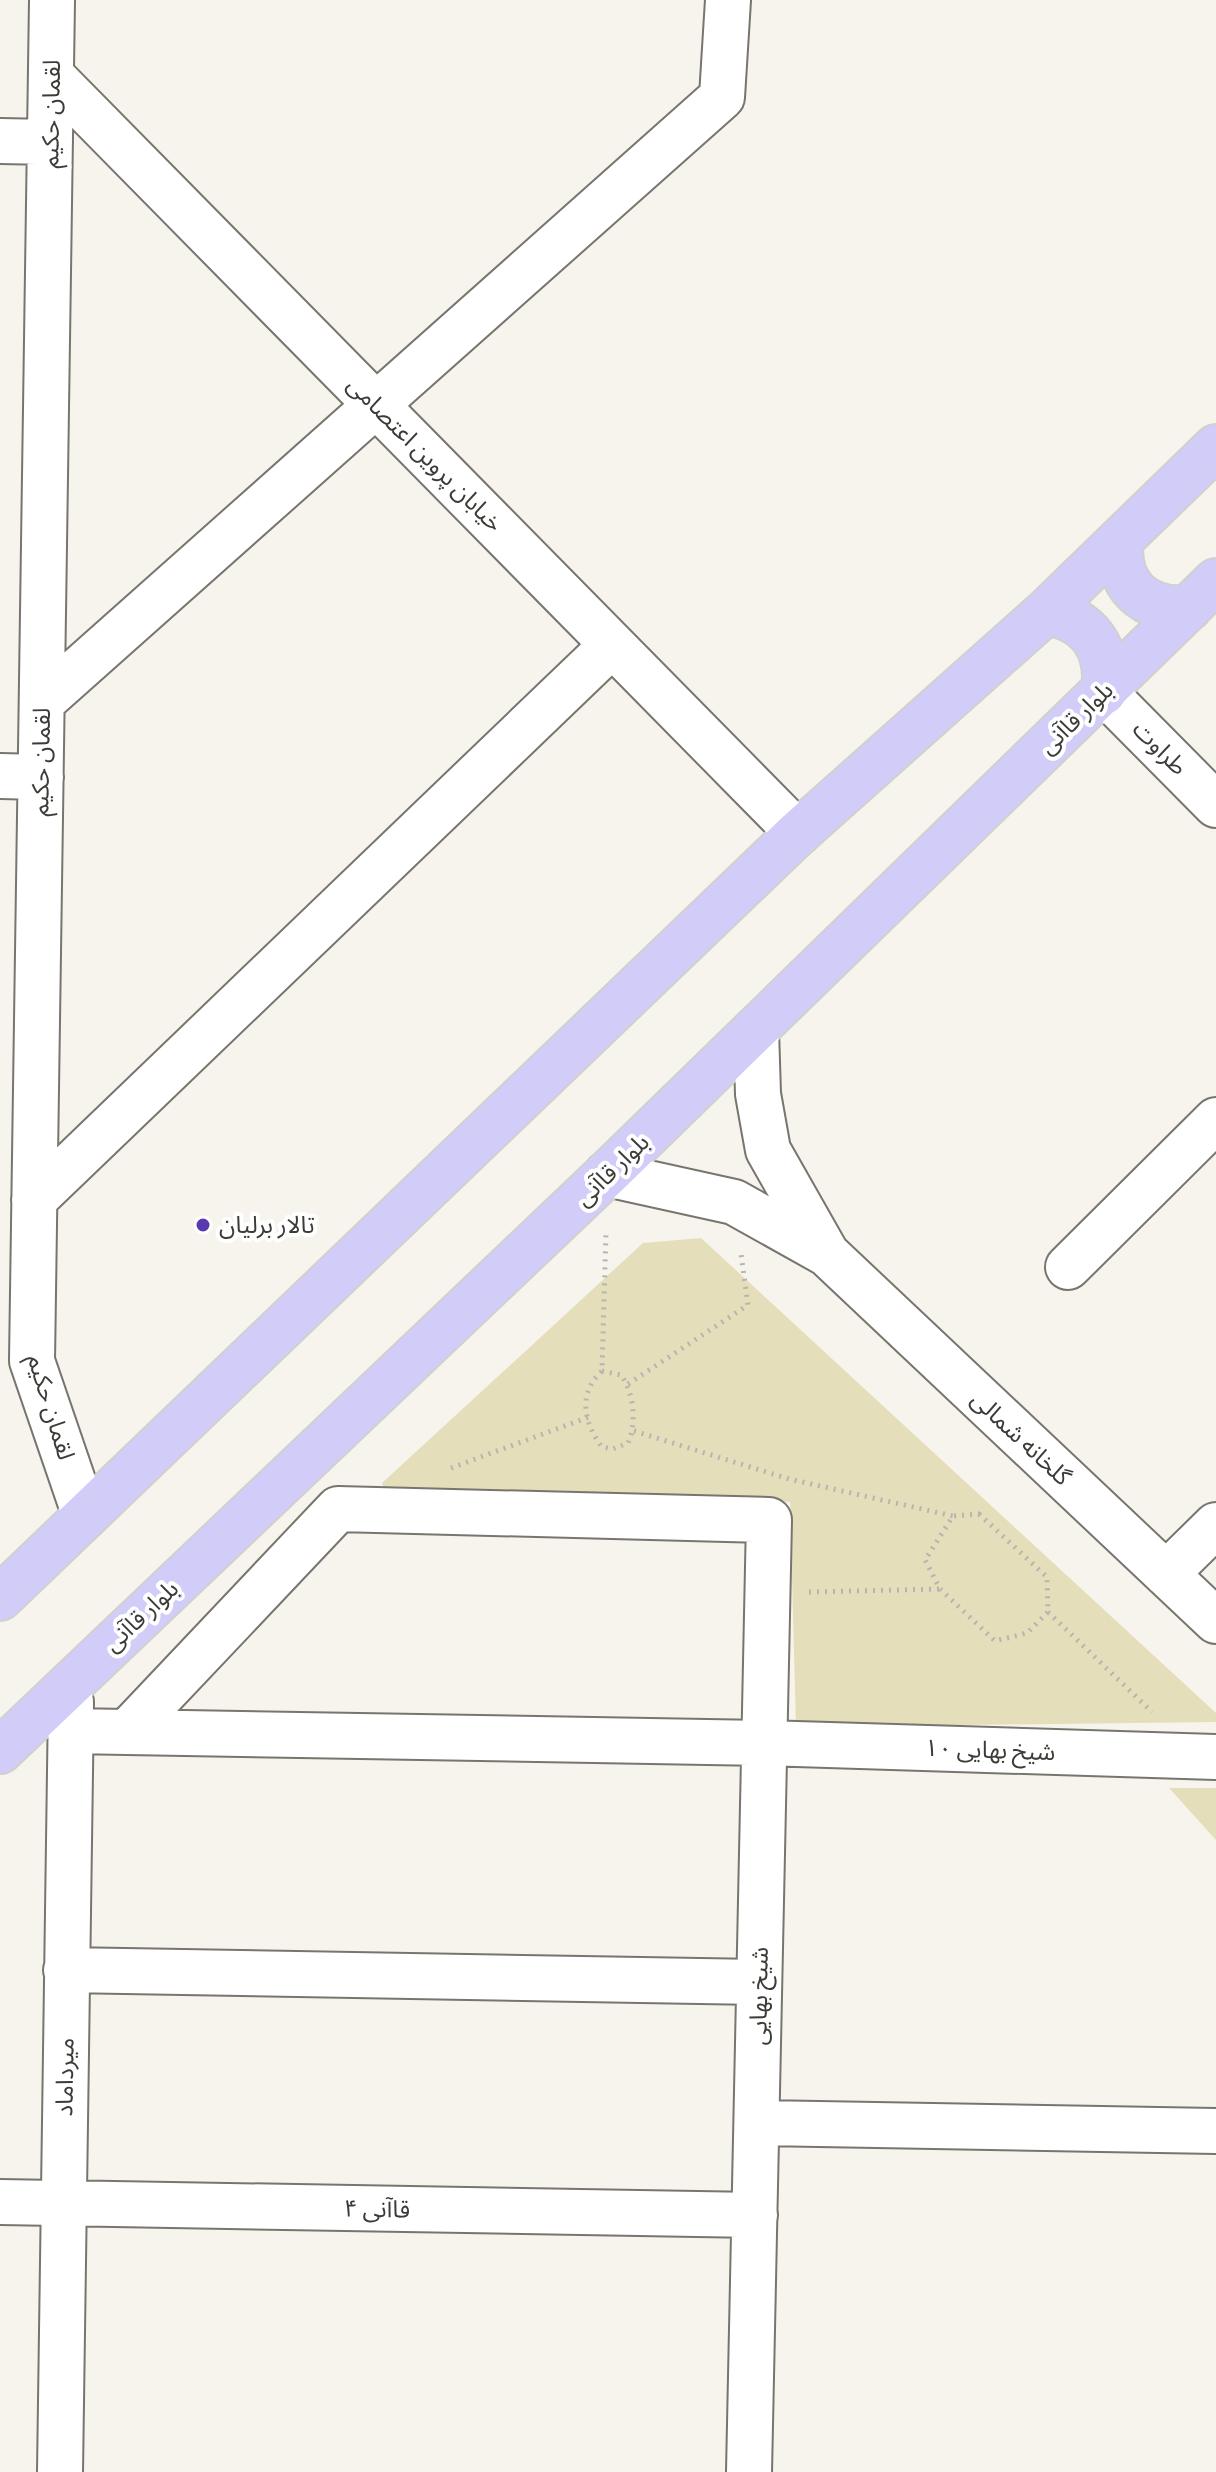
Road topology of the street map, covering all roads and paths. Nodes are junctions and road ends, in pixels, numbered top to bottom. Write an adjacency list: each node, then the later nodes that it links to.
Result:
1 (52, 0): 3 (street, لقمان حکیم)
2 (728, 0): 6 (street)
3 (51, 75): 5 (street, لقمان حکیم); 6 (street, خیابان پروین اعتصامی)
4 (0, 141): 5 (street)
5 (50, 142): 13 (street, لقمان حکیم)
6 (376, 404): 11 (street, خیابان پروین اعتصامی); 13 (street)
7 (1216, 447): 8 (main road)
8 (1121, 539): 9 (main road); 10 (main road)
9 (1202, 595): 12 (main road, بلوار قاآنی)
10 (1046, 612): 12 (main road); 16 (main road)
11 (612, 645): 16 (street, خیابان پروین اعتصامی); 20 (street)
12 (1104, 692): 15 (street, طراوت); 17 (main road, بلوار قاآنی)
13 (42, 702): 14 (street, لقمان حکیم)
14 (20, 777): 20 (street, لقمان حکیم)
15 (1216, 805)
16 (798, 833): 29 (main road)
17 (756, 1030): 19 (main road, بلوار قاآنی); 22 (street)
18 (1216, 1120): 23 (street)
19 (607, 1174): 21 (street); 24 (path); 38 (main road, بلوار قاآنی)
20 (34, 1200): 29 (street, لقمان حکیم)
21 (734, 1202): 22 (street); 25 (path)
22 (827, 1254): 32 (street, گلخانه شمالی)
23 (1068, 1267)
24 (602, 1371): 25 (path); 26 (path)
25 (628, 1384): 27 (path)
26 (589, 1417): 27 (path); 28 (path)
27 (633, 1431): 30 (path)
28 (441, 1471)
29 (85, 1516): 35 (main road)
30 (953, 1516): 33 (path); 36 (path)
31 (1216, 1525): 32 (street)
32 (1166, 1574): 37 (street, گلخانه شمالی)
33 (940, 1589): 34 (path); 36 (path)
34 (767, 1592): 40 (street, شیخ بهایی); 41 (street, شیخ بهایی)
35 (0, 1598)
36 (1048, 1612): 43 (path)
37 (1216, 1621)
38 (72, 1682): 39 (street, میرداماد); 42 (main road, بلوار قاآنی)
39 (70, 1731): 40 (street, شیخ بهایی ۱۰); 44 (street, میرداماد)
40 (127, 1732): 41 (street, شیخ بهایی ۱۰)
41 (764, 1743): 43 (street, شیخ بهایی ۱۰); 45 (street, شیخ بهایی)
42 (0, 1751)
43 (1207, 1756)
44 (66, 1970): 45 (street); 49 (street, میرداماد)
45 (759, 1982): 46 (street, شیخ بهایی)
46 (757, 2123): 47 (street); 50 (street, شیخ بهایی)
47 (1216, 2131)
48 (0, 2202): 49 (street, قاآنی ۴)
49 (63, 2203): 50 (street, قاآنی ۴); 51 (street, میرداماد)
50 (755, 2215): 52 (street, شیخ بهایی)
51 (60, 2472)
52 (749, 2472)

